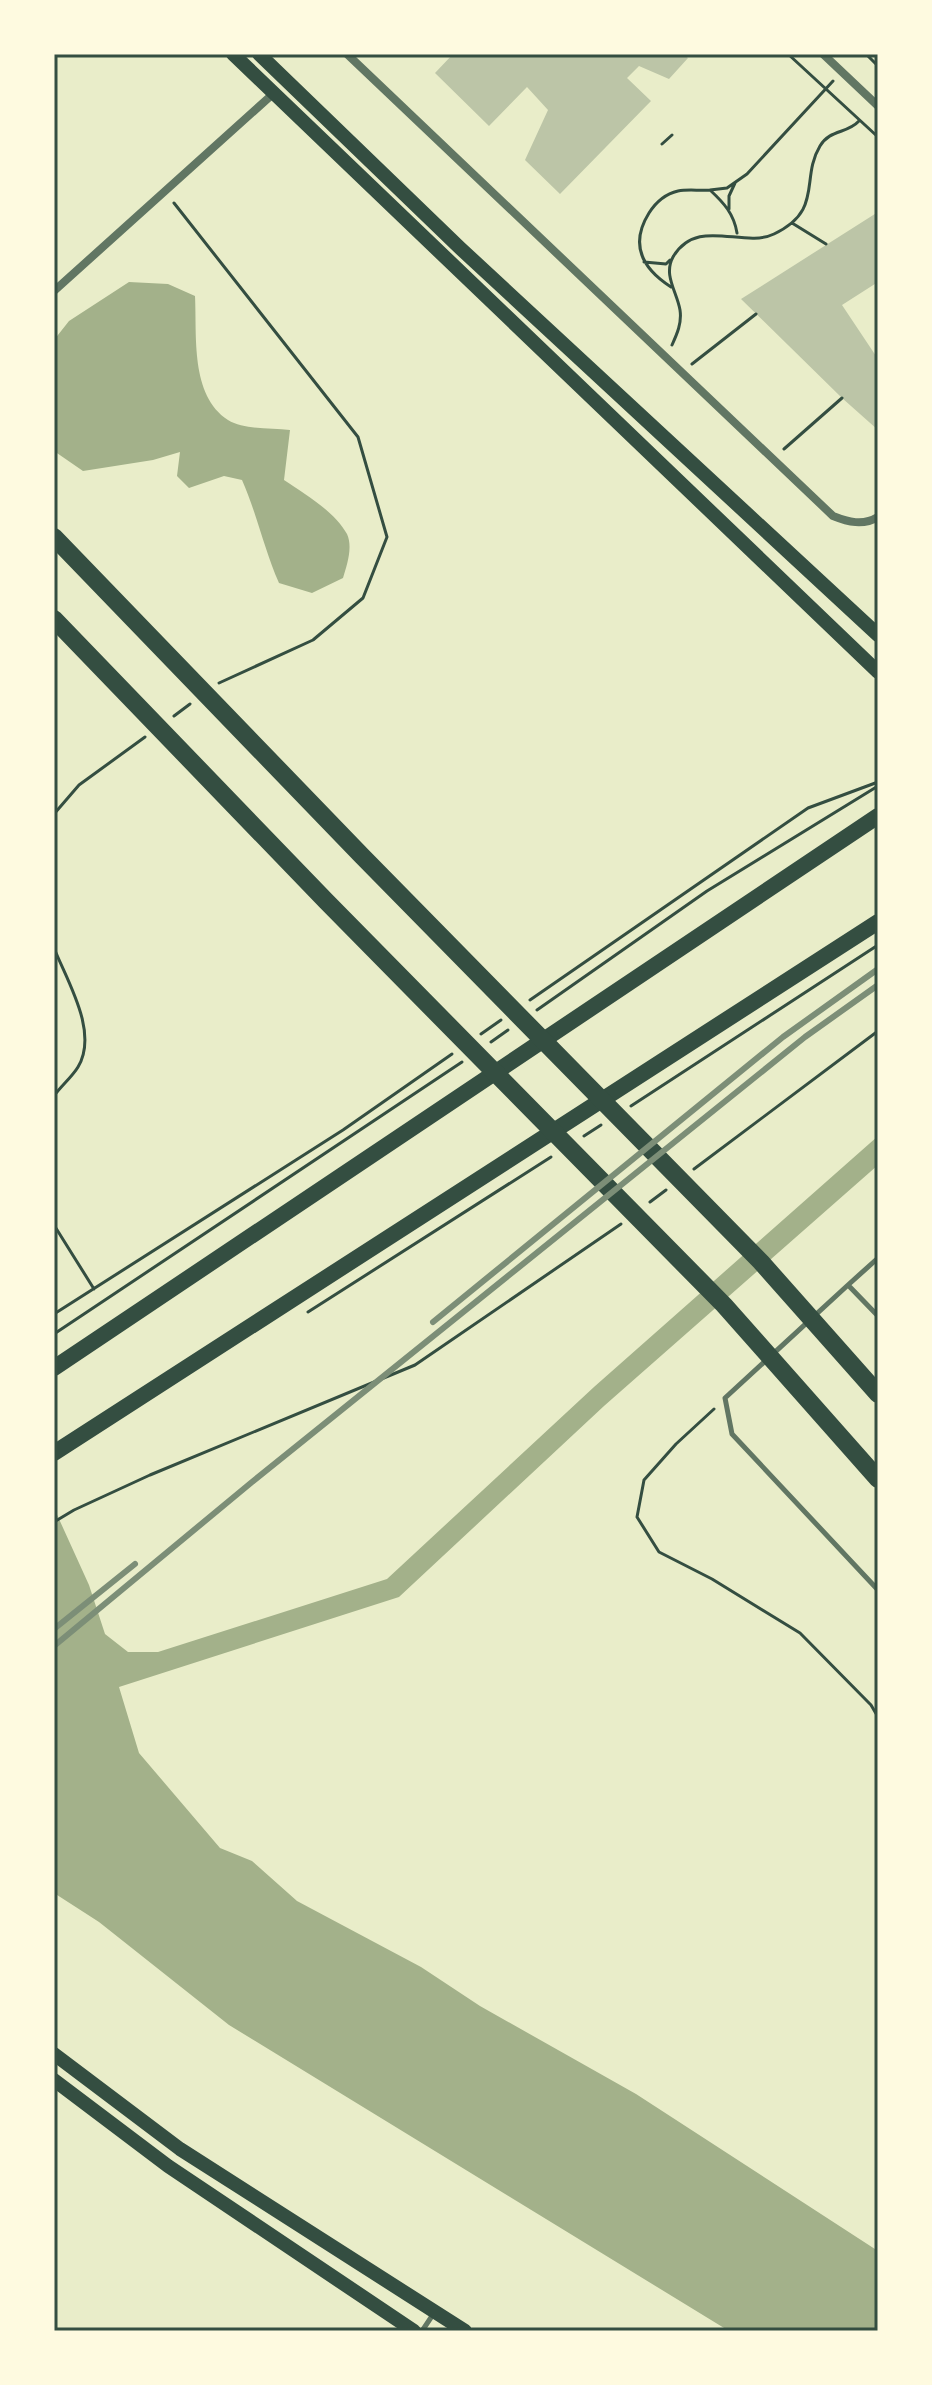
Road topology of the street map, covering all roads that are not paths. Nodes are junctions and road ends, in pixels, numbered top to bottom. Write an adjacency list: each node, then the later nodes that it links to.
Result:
1 (233, 54): 5 (main road)
2 (259, 54): 11 (main road)
3 (349, 54): 8 (street)
4 (823, 54): 6 (street)
5 (274, 93): 7 (street); 12 (main road)
6 (878, 106)
7 (54, 291)
8 (878, 517)
9 (54, 537): 19 (highway)
10 (54, 619): 21 (highway)
11 (878, 635)
12 (878, 672)
13 (877, 822): 18 (main road)
14 (878, 922): 20 (main road)
15 (878, 1258): 16 (lane)
16 (848, 1285): 17 (lane); 22 (lane)
17 (878, 1316)
18 (54, 1368)
19 (878, 1394)
20 (54, 1453)
21 (878, 1479)
22 (878, 1590)
23 (54, 2054): 25 (main road)
24 (54, 2080): 26 (main road)
25 (435, 2312): 27 (lane); 28 (main road)
26 (414, 2331)
27 (422, 2331)
28 (465, 2331)

